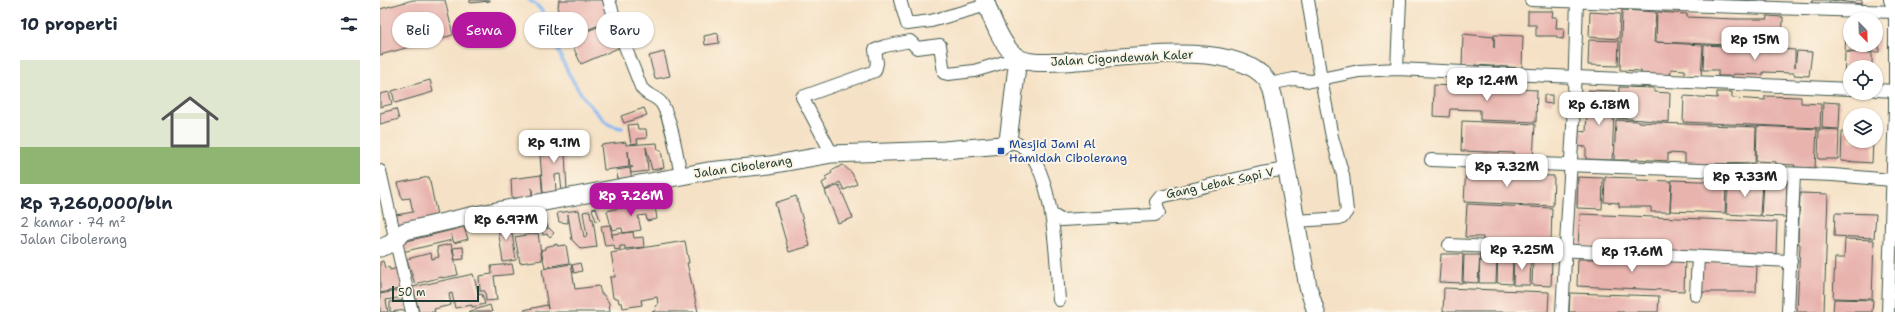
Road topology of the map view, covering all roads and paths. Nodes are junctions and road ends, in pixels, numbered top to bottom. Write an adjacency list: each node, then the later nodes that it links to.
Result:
1 (609, 0): 28 (street)
2 (900, 0): 10 (street)
3 (1308, 0): 15 (street)
4 (1400, 0): 13 (street)
5 (1531, 0): 7 (street)
6 (1890, 0): 9 (street)
7 (1577, 1): 9 (street); 14 (street)
8 (986, 2): 10 (street); 12 (street)
9 (1895, 12): 19 (street)
10 (907, 24): 11 (street)
11 (910, 41): 12 (street); 22 (street)
12 (1018, 58): 16 (street, Jalan Cigondewah Kaler); 21 (street)
13 (1398, 69): 14 (street); 15 (street)
14 (1574, 77): 17 (street); 24 (street)
15 (1321, 79): 16 (street); 31 (street)
16 (1269, 84): 25 (street)
17 (1843, 89)
18 (1883, 90): 19 (street)
19 (1895, 91): 20 (street)
20 (1895, 108): 29 (street)
21 (1008, 141): 22 (street, Jalan Cibolerang); 30 (street)
22 (832, 154): 28 (street, Jalan Cibolerang)
23 (1431, 160): 24 (street)
24 (1570, 166): 27 (street); 34 (street)
25 (1287, 170): 30 (street, Gang Lebak Sapi V); 31 (street)
26 (380, 171): 32 (street)
27 (1794, 174): 29 (street); 36 (street)
28 (681, 176): 32 (street, Jalan Cibolerang)
29 (1892, 180): 43 (street)
30 (1052, 215): 38 (street)
31 (1296, 221): 40 (street)
32 (387, 244): 39 (street)
33 (1449, 245): 34 (street)
34 (1565, 250): 35 (street); 41 (street)
35 (1698, 257): 36 (street); 37 (street)
36 (1791, 261): 42 (street)
37 (1696, 295)
38 (1059, 300)
39 (412, 312)
40 (1316, 312)
41 (1562, 312)
42 (1788, 312)
43 (1888, 312)

